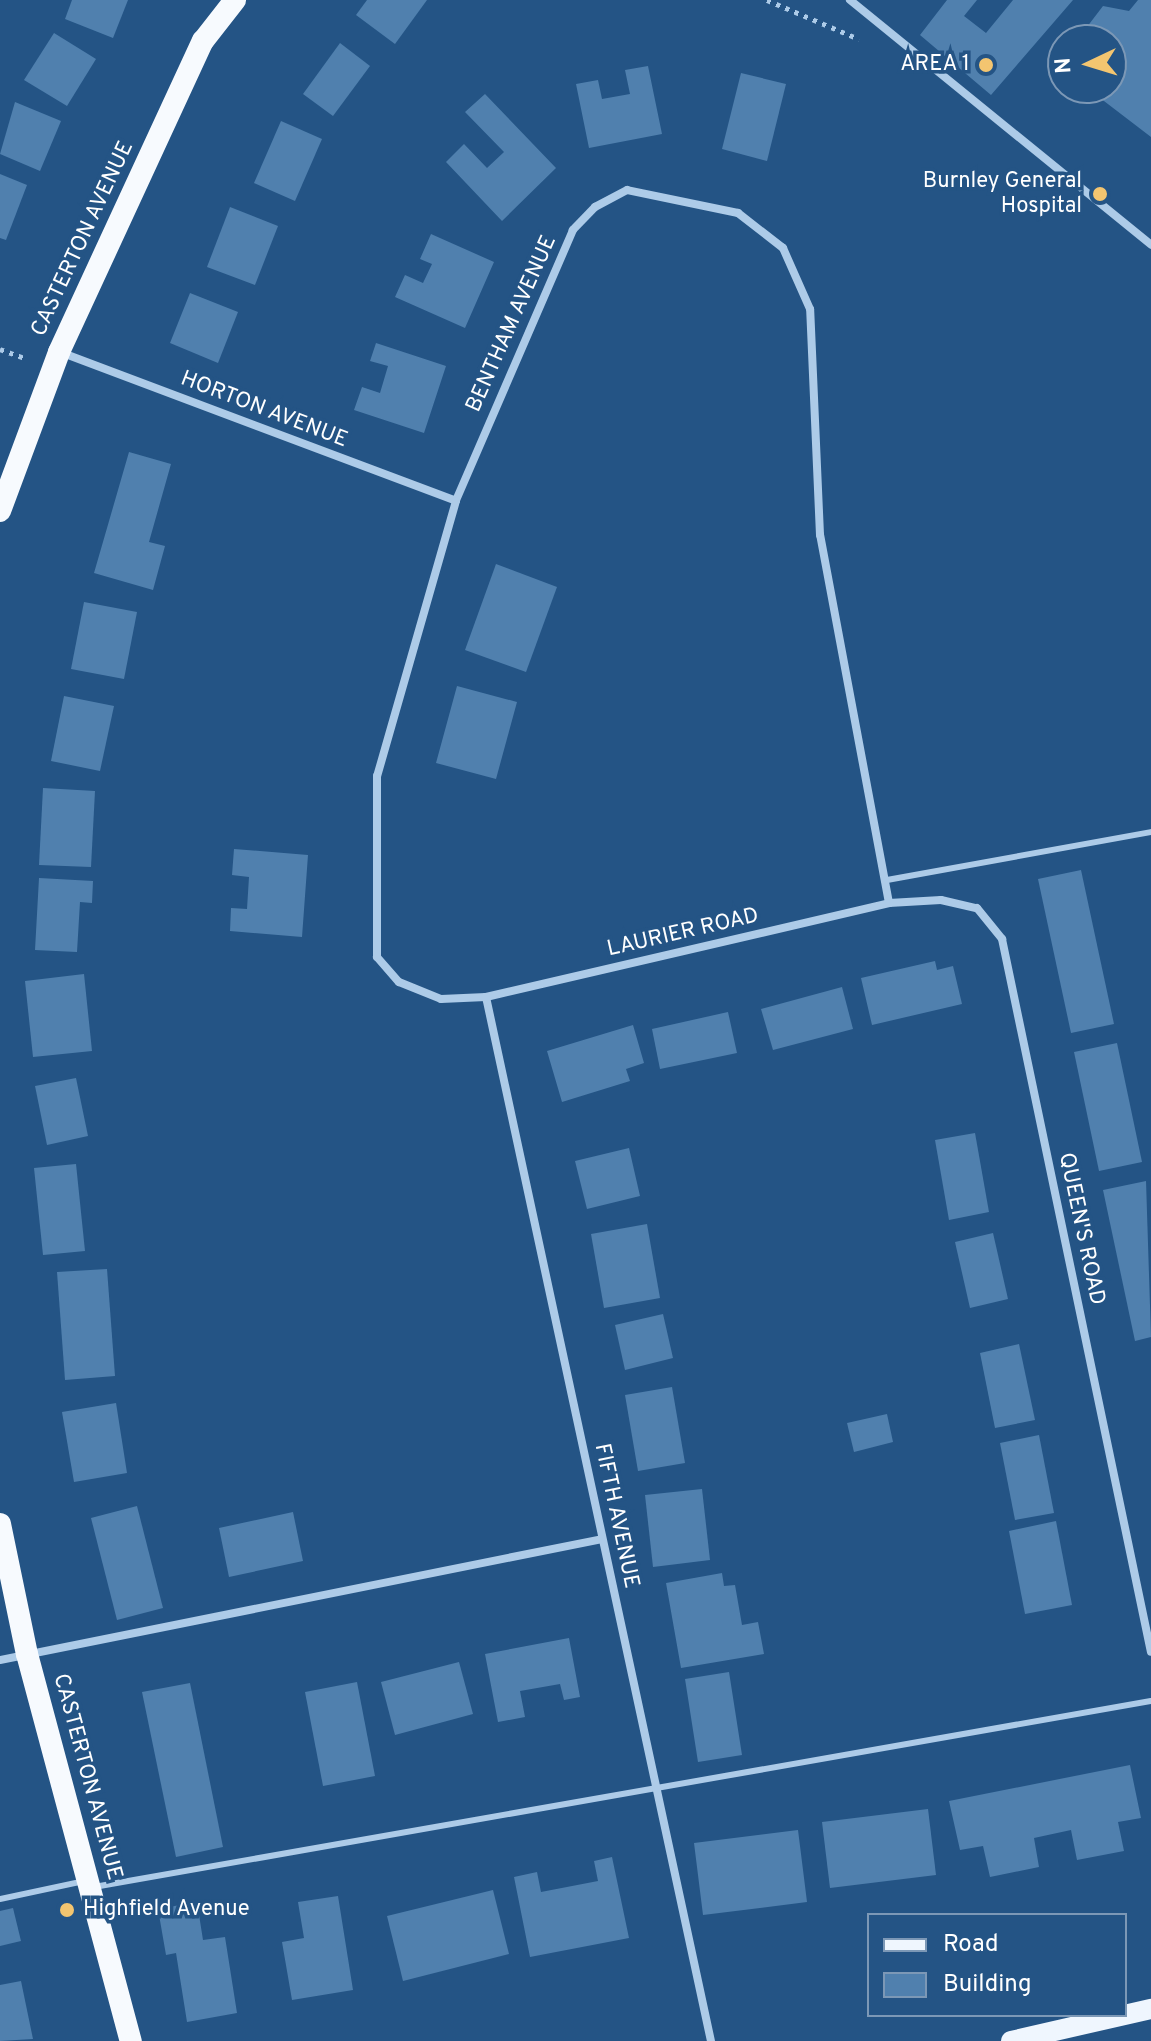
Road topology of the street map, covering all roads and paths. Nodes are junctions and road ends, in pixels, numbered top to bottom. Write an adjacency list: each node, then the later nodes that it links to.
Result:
1 (235, 0): 6 (highway, CASTERTON AVENUE)
2 (767, 0): 4 (path)
3 (850, 0): 5 (street)
4 (869, 43)
5 (1151, 245)
6 (59, 352): 7 (street, HORTON AVENUE); 8 (highway, CASTERTON AVENUE)
7 (456, 501): 10 (street, BENTHAM AVENUE); 12 (street, BENTHAM AVENUE)
8 (0, 511)
9 (1151, 832): 10 (lane)
10 (887, 880): 11 (street, BENTHAM AVENUE)
11 (889, 903): 12 (street, LAURIER ROAD); 15 (street, QUEEN'S ROAD)
12 (486, 997): 14 (street, FIFTH AVENUE)
13 (0, 1524): 16 (highway, CASTERTON AVENUE)
14 (602, 1539): 16 (street); 19 (street, FIFTH AVENUE)
15 (1151, 1652)
16 (27, 1654): 17 (street); 20 (highway, CASTERTON AVENUE)
17 (0, 1660)
18 (1151, 1701): 19 (lane)
19 (653, 1787): 20 (lane); 26 (street, FIFTH AVENUE)
20 (89, 1884): 21 (lane); 25 (highway, CASTERTON AVENUE)
21 (0, 1899)
22 (1151, 2009): 23 (main road)
23 (1127, 2014)
24 (1116, 2017): 27 (main road)
25 (131, 2041)
26 (711, 2041)
27 (1011, 2041)

